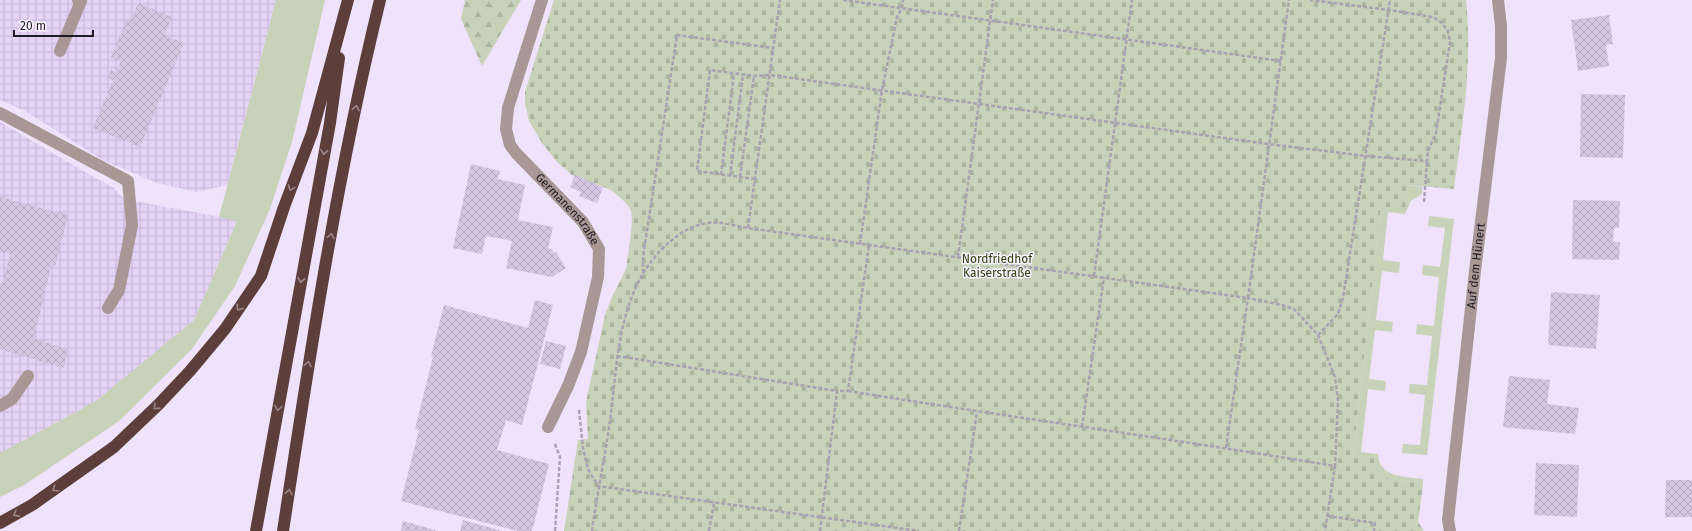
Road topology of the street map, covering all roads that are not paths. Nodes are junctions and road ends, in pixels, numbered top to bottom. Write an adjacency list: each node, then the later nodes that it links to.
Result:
1 (78, 0): 6 (street)
2 (380, 0): 14 (highway, one-way to 2)
3 (542, 0): 11 (street, Germanenstraße)
4 (1498, 0): 15 (street, Auf dem Hünert)
5 (347, 2): 12 (highway, one-way to 12); 13 (highway, one-way to 13)
6 (60, 51)
7 (0, 114): 8 (street)
8 (108, 308)
9 (28, 376): 10 (street)
10 (0, 406)
11 (548, 427)
12 (0, 523)
13 (256, 531)
14 (283, 531)
15 (1450, 531)

